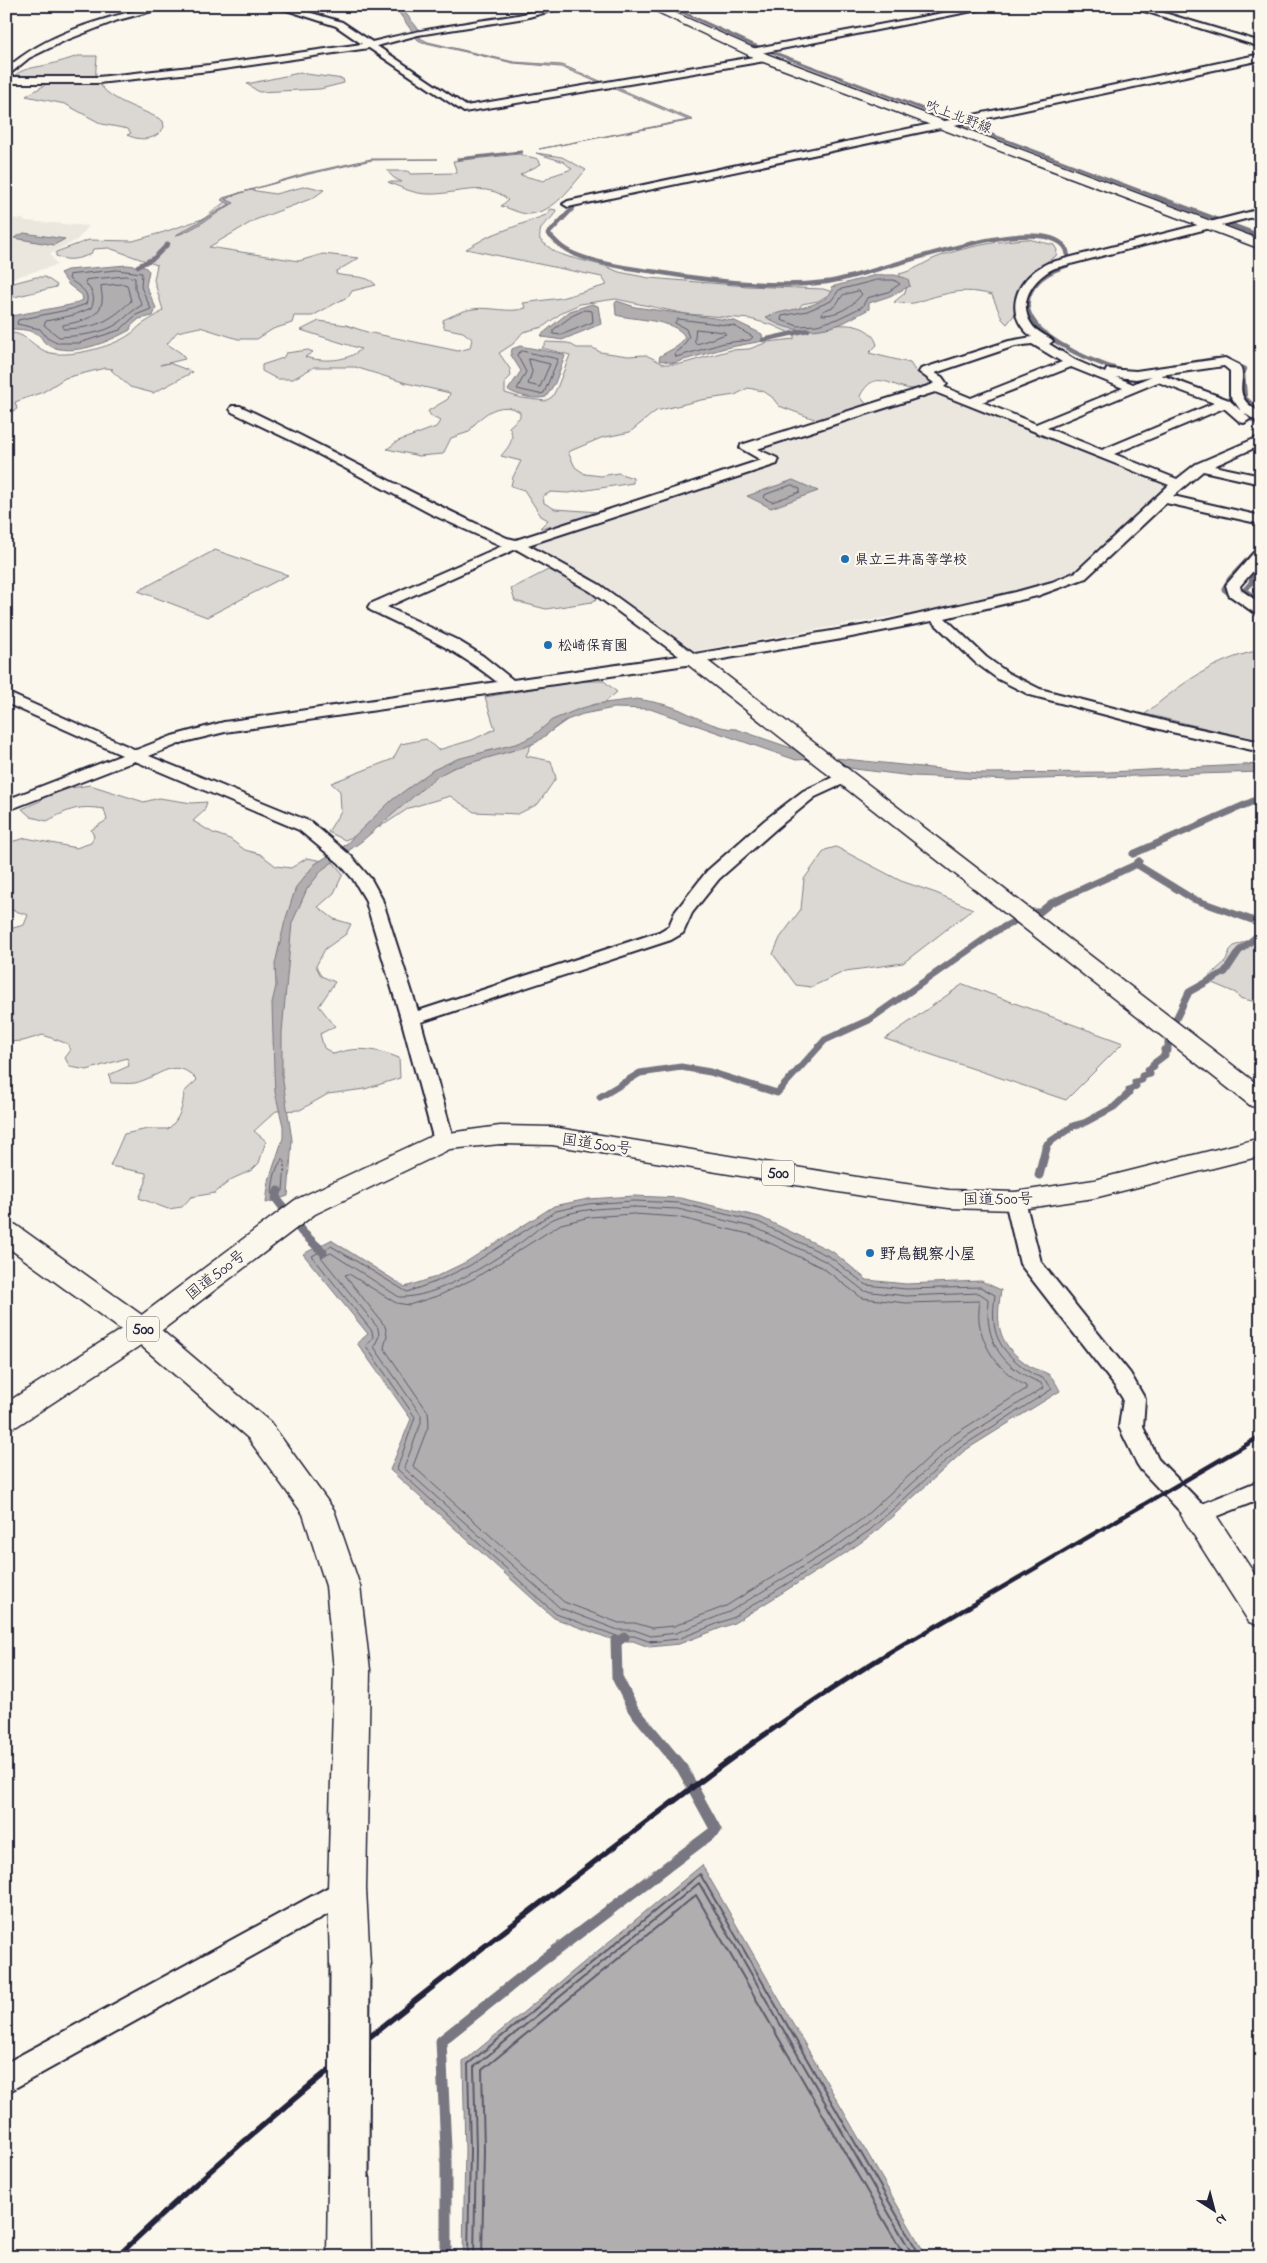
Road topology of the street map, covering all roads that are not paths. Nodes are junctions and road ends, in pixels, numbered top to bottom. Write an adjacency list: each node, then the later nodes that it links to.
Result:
1 (167, 6): 12 (street)
2 (278, 6): 7 (street)
3 (565, 6): 7 (street)
4 (650, 6): 9 (main road, 吹上北野線)
5 (994, 6): 9 (street)
6 (1132, 6): 8 (street)
7 (372, 45): 11 (street); 13 (street)
8 (1261, 45)
9 (751, 52): 11 (main road, 吹上北野線)
10 (1261, 57): 14 (street)
11 (765, 58): 14 (main road, 吹上北野線)
12 (6, 74)
13 (6, 80)
14 (941, 125): 15 (street); 17 (main road, 吹上北野線)
15 (568, 204)
16 (1261, 212): 17 (street)
17 (1209, 226): 18 (main road, 吹上北野線); 20 (street)
18 (1261, 246)
19 (1071, 363): 21 (street); 22 (street); 23 (street)
20 (1158, 376): 22 (street); 24 (street); 26 (street)
21 (935, 388): 23 (street); 36 (street)
22 (1133, 388): 27 (street)
23 (970, 402): 27 (street)
24 (1225, 403): 28 (street); 30 (street)
25 (236, 409): 36 (street)
26 (1261, 420)
27 (1036, 428): 30 (street)
28 (1261, 433)
29 (1261, 440): 31 (street)
30 (1103, 454): 33 (street)
31 (1201, 467): 32 (street); 33 (street)
32 (1261, 480)
33 (1178, 484): 34 (street)
34 (1162, 498): 35 (street); 39 (street)
35 (1261, 520)
36 (517, 544): 40 (street); 41 (street)
37 (1261, 553): 38 (street)
38 (1261, 611)
39 (935, 616): 40 (street); 43 (street)
40 (694, 659): 41 (street); 45 (main road)
41 (509, 684): 44 (street)
42 (6, 697): 44 (street)
43 (1261, 746)
44 (136, 756): 46 (street); 47 (street)
45 (846, 777): 47 (street); 48 (main road)
46 (6, 806)
47 (412, 1019): 49 (street)
48 (1261, 1100)
49 (444, 1141): 51 (main road, 国道500号 / 500); 53 (main road, 国道500号 / 500)
50 (1261, 1147): 51 (main road, 国道500号 / 500)
51 (1015, 1200): 56 (street)
52 (6, 1232): 53 (main road)
53 (142, 1330): 54 (main road, 国道500号 / 500); 58 (main road)
54 (6, 1418)
55 (1261, 1489): 56 (street)
56 (1198, 1515): 57 (main road)
57 (1261, 1612)
58 (347, 1889): 59 (street); 60 (main road, bridge)
59 (6, 2079)
60 (349, 2257)

